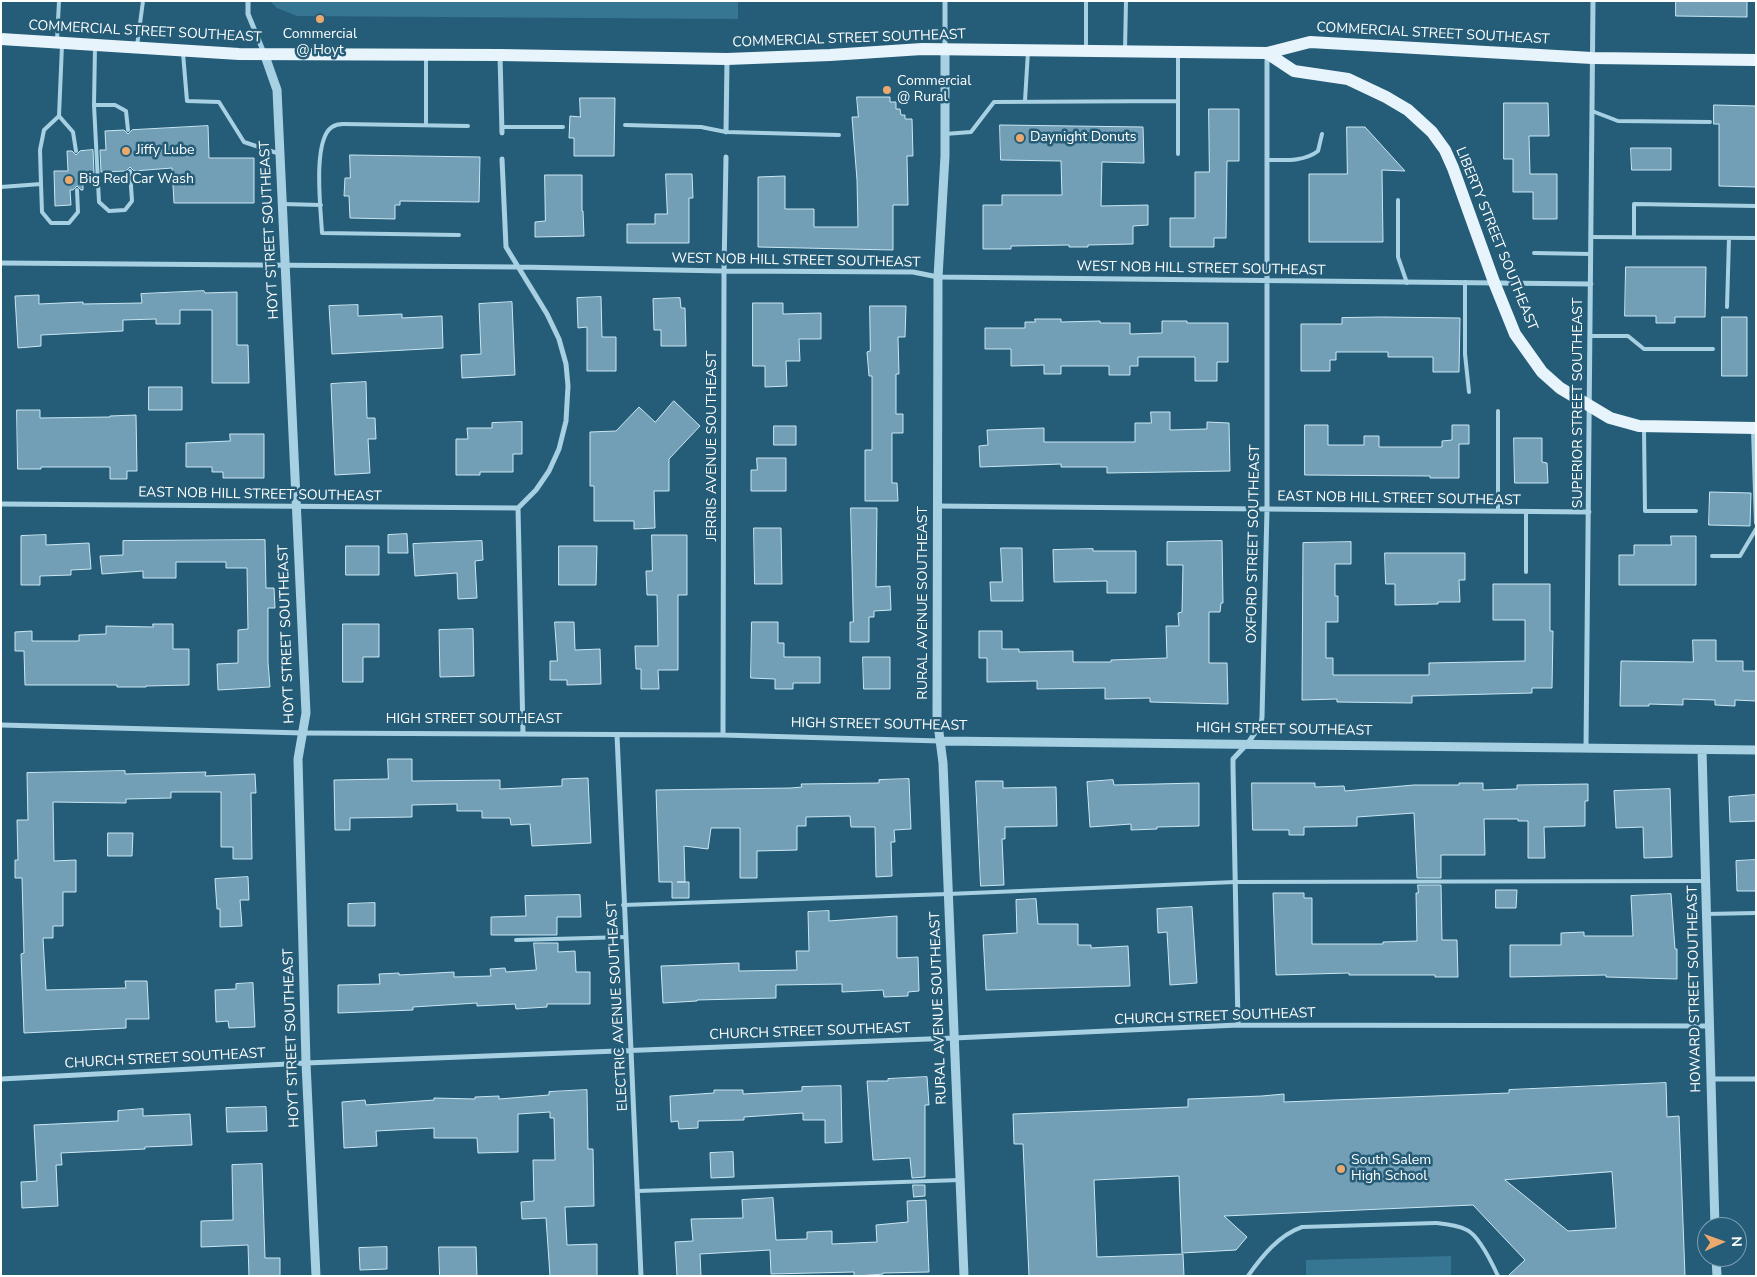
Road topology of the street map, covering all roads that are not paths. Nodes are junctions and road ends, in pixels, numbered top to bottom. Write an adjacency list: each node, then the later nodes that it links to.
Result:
1 (59, 1): 9 (lane)
2 (143, 1): 11 (lane)
3 (248, 1): 18 (street)
4 (945, 1): 12 (street)
5 (1086, 1): 15 (lane)
6 (1126, 1): 16 (lane)
7 (1593, 1): 22 (street, SUPERIOR STREET SOUTHEAST)
8 (1, 39): 9 (main road, COMMERCIAL STREET SOUTHEAST)
9 (59, 42): 10 (main road, COMMERCIAL STREET SOUTHEAST); 29 (lane)
10 (95, 45): 11 (main road, COMMERCIAL STREET SOUTHEAST); 27 (lane)
11 (137, 47): 13 (main road, COMMERCIAL STREET SOUTHEAST)
12 (945, 49): 14 (main road, COMMERCIAL STREET SOUTHEAST); 23 (main road, COMMERCIAL STREET SOUTHEAST); 38 (street, RURAL AVENUE SOUTHEAST)
13 (183, 50): 18 (main road, COMMERCIAL STREET SOUTHEAST); 42 (lane)
14 (1028, 50): 15 (main road, COMMERCIAL STREET SOUTHEAST); 26 (lane)
15 (1086, 51): 16 (main road, COMMERCIAL STREET SOUTHEAST)
16 (1125, 52): 17 (main road, COMMERCIAL STREET SOUTHEAST)
17 (1178, 52): 20 (main road, COMMERCIAL STREET SOUTHEAST); 25 (lane)
18 (264, 53): 19 (main road, COMMERCIAL STREET SOUTHEAST); 42 (street, HOYT STREET SOUTHEAST)
19 (426, 54): 21 (main road, COMMERCIAL STREET SOUTHEAST); 31 (lane)
20 (1267, 54): 22 (main road, COMMERCIAL STREET SOUTHEAST); 46 (street, OXFORD STREET SOUTHEAST); 69 (main road, LIBERTY STREET SOUTHEAST)
21 (500, 55): 23 (main road, COMMERCIAL STREET SOUTHEAST); 36 (street)
22 (1592, 58): 24 (main road, COMMERCIAL STREET SOUTHEAST); 28 (street, SUPERIOR STREET SOUTHEAST)
23 (727, 59): 37 (street)
24 (1756, 60)
25 (1178, 101): 26 (lane); 43 (lane)
26 (1025, 102): 38 (lane)
27 (94, 105): 35 (lane); 47 (lane)
28 (1592, 111): 30 (lane); 56 (street, SUPERIOR STREET SOUTHEAST)
29 (59, 116): 41 (lane); 48 (lane)
30 (1710, 122)
31 (426, 125): 33 (lane); 53 (lane)
32 (625, 125): 37 (lane)
33 (468, 126)
34 (563, 127): 36 (lane)
35 (128, 130)
36 (502, 130)
37 (726, 132): 40 (lane)
38 (945, 134): 66 (street, RURAL AVENUE SOUTHEAST)
39 (1322, 134): 46 (lane)
40 (839, 135)
41 (76, 151)
42 (280, 154): 52 (street, HOYT STREET SOUTHEAST)
43 (1178, 154)
44 (726, 157): 65 (street, JERRIS AVENUE SOUTHEAST)
45 (502, 159): 64 (street)
46 (1267, 160): 67 (street, OXFORD STREET SOUTHEAST)
47 (130, 171)
48 (41, 184): 49 (lane); 50 (lane)
49 (1, 187)
50 (77, 190)
51 (1398, 200): 70 (lane)
52 (282, 204): 53 (lane); 63 (street, HOYT STREET SOUTHEAST)
53 (321, 204): 55 (lane)
54 (1756, 206): 57 (lane)
55 (459, 235)
56 (1591, 237): 57 (lane); 61 (street, SUPERIOR STREET SOUTHEAST)
57 (1634, 237): 58 (lane)
58 (1729, 238): 59 (lane); 72 (lane)
59 (1756, 238)
60 (1534, 252): 61 (lane)
61 (1591, 254): 71 (street, SUPERIOR STREET SOUTHEAST)
62 (1, 263): 63 (street, WEST NOB HILL STREET SOUTHEAST)
63 (285, 266): 64 (street, WEST NOB HILL STREET SOUTHEAST); 82 (street, HOYT STREET SOUTHEAST)
64 (518, 267): 65 (street, WEST NOB HILL STREET SOUTHEAST); 83 (street)
65 (724, 271): 66 (street, WEST NOB HILL STREET SOUTHEAST); 97 (street, JERRIS AVENUE SOUTHEAST)
66 (938, 277): 67 (street, WEST NOB HILL STREET SOUTHEAST); 81 (street, RURAL AVENUE SOUTHEAST)
67 (1267, 282): 70 (street, WEST NOB HILL STREET SOUTHEAST); 84 (street, OXFORD STREET SOUTHEAST)
68 (1465, 282): 69 (street, WEST NOB HILL STREET SOUTHEAST); 70 (street, WEST NOB HILL STREET SOUTHEAST); 75 (lane)
69 (1494, 282): 71 (street, WEST NOB HILL STREET SOUTHEAST); 76 (main road, LIBERTY STREET SOUTHEAST)
70 (1408, 283)
71 (1591, 284): 73 (street, SUPERIOR STREET SOUTHEAST)
72 (1727, 307)
73 (1590, 336): 74 (lane); 76 (street, SUPERIOR STREET SOUTHEAST)
74 (1713, 349)
75 (1469, 392)
76 (1590, 407): 78 (main road, LIBERTY STREET SOUTHEAST); 88 (street, SUPERIOR STREET SOUTHEAST)
77 (1498, 411): 85 (lane)
78 (1644, 426): 79 (main road, LIBERTY STREET SOUTHEAST); 87 (lane)
79 (1754, 428): 89 (lane)
80 (1, 504): 82 (street, EAST NOB HILL STREET SOUTHEAST)
81 (938, 506): 84 (street, EAST NOB HILL STREET SOUTHEAST); 98 (street, RURAL AVENUE SOUTHEAST)
82 (296, 507): 83 (street, EAST NOB HILL STREET SOUTHEAST); 94 (street, HOYT STREET SOUTHEAST)
83 (518, 508): 95 (street)
84 (1267, 509): 85 (street, EAST NOB HILL STREET SOUTHEAST); 99 (street, OXFORD STREET SOUTHEAST)
85 (1498, 511): 86 (street, EAST NOB HILL STREET SOUTHEAST)
86 (1526, 511): 88 (street, EAST NOB HILL STREET SOUTHEAST); 92 (lane)
87 (1696, 511)
88 (1589, 512): 100 (street, SUPERIOR STREET SOUTHEAST)
89 (1756, 523)
90 (1756, 529): 91 (lane)
91 (1712, 556)
92 (1526, 572)
93 (1, 725): 94 (street, HIGH STREET SOUTHEAST)
94 (303, 733): 95 (street, HIGH STREET SOUTHEAST); 115 (street, HOYT STREET SOUTHEAST)
95 (523, 733): 96 (street, HIGH STREET SOUTHEAST)
96 (616, 735): 97 (street, HIGH STREET SOUTHEAST); 106 (street, ELECTRIC AVENUE SOUTHEAST)
97 (723, 735): 98 (street, HIGH STREET SOUTHEAST)
98 (940, 740): 99 (street, HIGH STREET SOUTHEAST); 105 (street, RURAL AVENUE SOUTHEAST)
99 (1248, 743): 100 (street, HIGH STREET SOUTHEAST); 104 (street, OXFORD STREET SOUTHEAST)
100 (1586, 748): 101 (street, HIGH STREET SOUTHEAST)
101 (1702, 750): 102 (street, HIGH STREET SOUTHEAST); 103 (street, HOWARD STREET SOUTHEAST)
102 (1756, 750)
103 (1706, 881): 104 (lane); 108 (street, HOWARD STREET SOUTHEAST)
104 (1235, 882): 105 (lane); 111 (street, OXFORD STREET SOUTHEAST)
105 (948, 894): 106 (lane); 113 (street, RURAL AVENUE SOUTHEAST)
106 (623, 906): 109 (street, ELECTRIC AVENUE SOUTHEAST)
107 (1756, 913): 108 (lane)
108 (1706, 914): 112 (street, HOWARD STREET SOUTHEAST)
109 (626, 937): 110 (lane); 114 (street, ELECTRIC AVENUE SOUTHEAST)
110 (516, 940)
111 (1238, 1025): 112 (street, CHURCH STREET SOUTHEAST); 113 (street, CHURCH STREET SOUTHEAST)
112 (1710, 1026): 117 (street, HOWARD STREET SOUTHEAST)
113 (954, 1038): 114 (street, CHURCH STREET SOUTHEAST); 119 (street, RURAL AVENUE SOUTHEAST)
114 (632, 1050): 115 (street, CHURCH STREET SOUTHEAST); 120 (street, ELECTRIC AVENUE SOUTHEAST)
115 (306, 1064): 116 (street, CHURCH STREET SOUTHEAST); 122 (street, HOYT STREET SOUTHEAST)
116 (1, 1079)
117 (1710, 1079): 118 (street); 121 (street, HOWARD STREET SOUTHEAST)
118 (1756, 1079)
119 (960, 1180): 120 (lane); 124 (street, RURAL AVENUE SOUTHEAST)
120 (638, 1191): 123 (street, ELECTRIC AVENUE SOUTHEAST)
121 (1715, 1217)
122 (316, 1276)
123 (641, 1276)
124 (964, 1276)
125 (1248, 1276): 126 (lane)
126 (1498, 1276)

